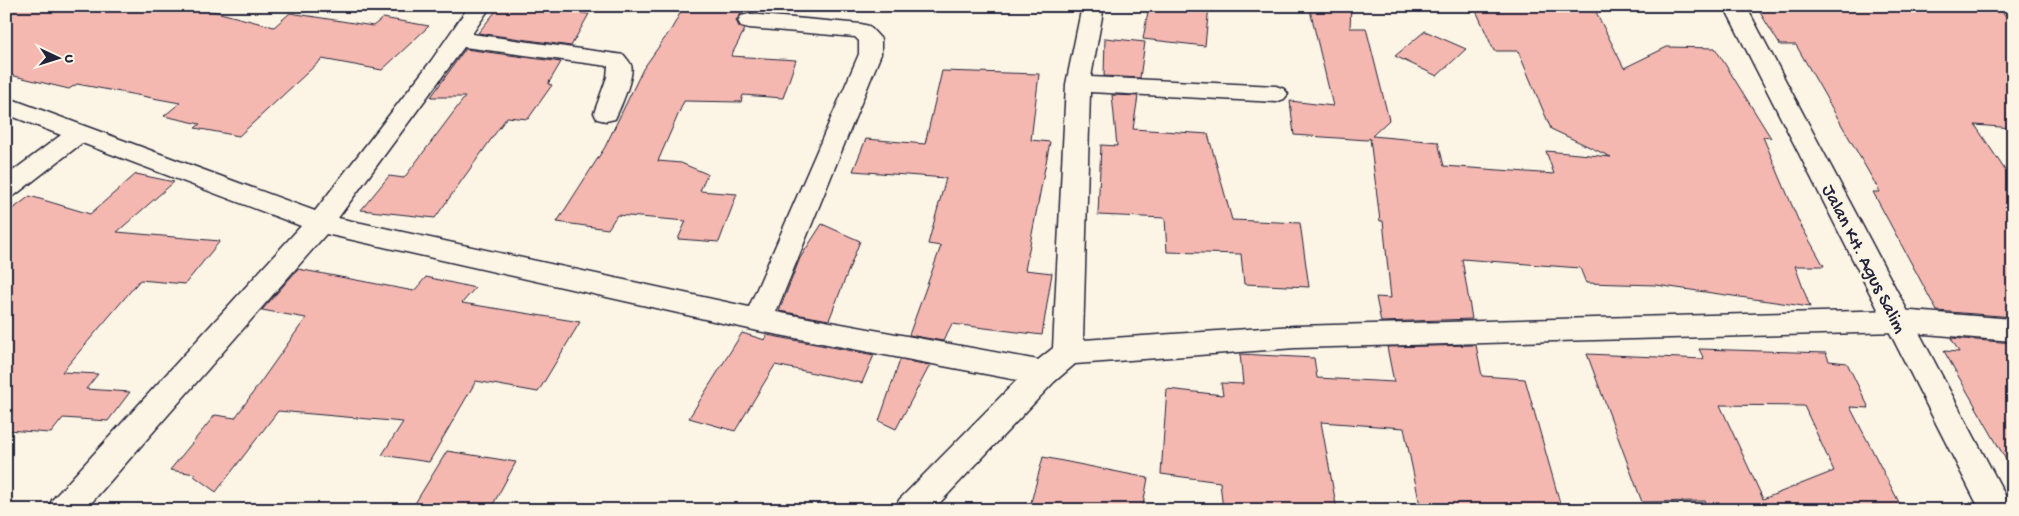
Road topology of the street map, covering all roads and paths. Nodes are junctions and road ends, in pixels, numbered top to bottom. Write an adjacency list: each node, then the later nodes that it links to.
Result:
1 (480, 6): 5 (street)
2 (1093, 6): 6 (street)
3 (1735, 6): 14 (street, Jalan KH. Agus Salim)
4 (749, 21): 13 (street)
5 (456, 39): 9 (street); 12 (street)
6 (1078, 84): 7 (street); 16 (street)
7 (1276, 94)
8 (6, 105): 10 (street)
9 (606, 112)
10 (79, 133): 11 (street); 12 (street)
11 (6, 189)
12 (320, 223): 13 (street); 18 (street)
13 (758, 320): 17 (street)
14 (1899, 321): 15 (street); 16 (street); 20 (street, Jalan KH. Agus Salim)
15 (2013, 330)
16 (1068, 354): 17 (street)
17 (1043, 373): 19 (street)
18 (64, 510)
19 (911, 510)
20 (1997, 510)

